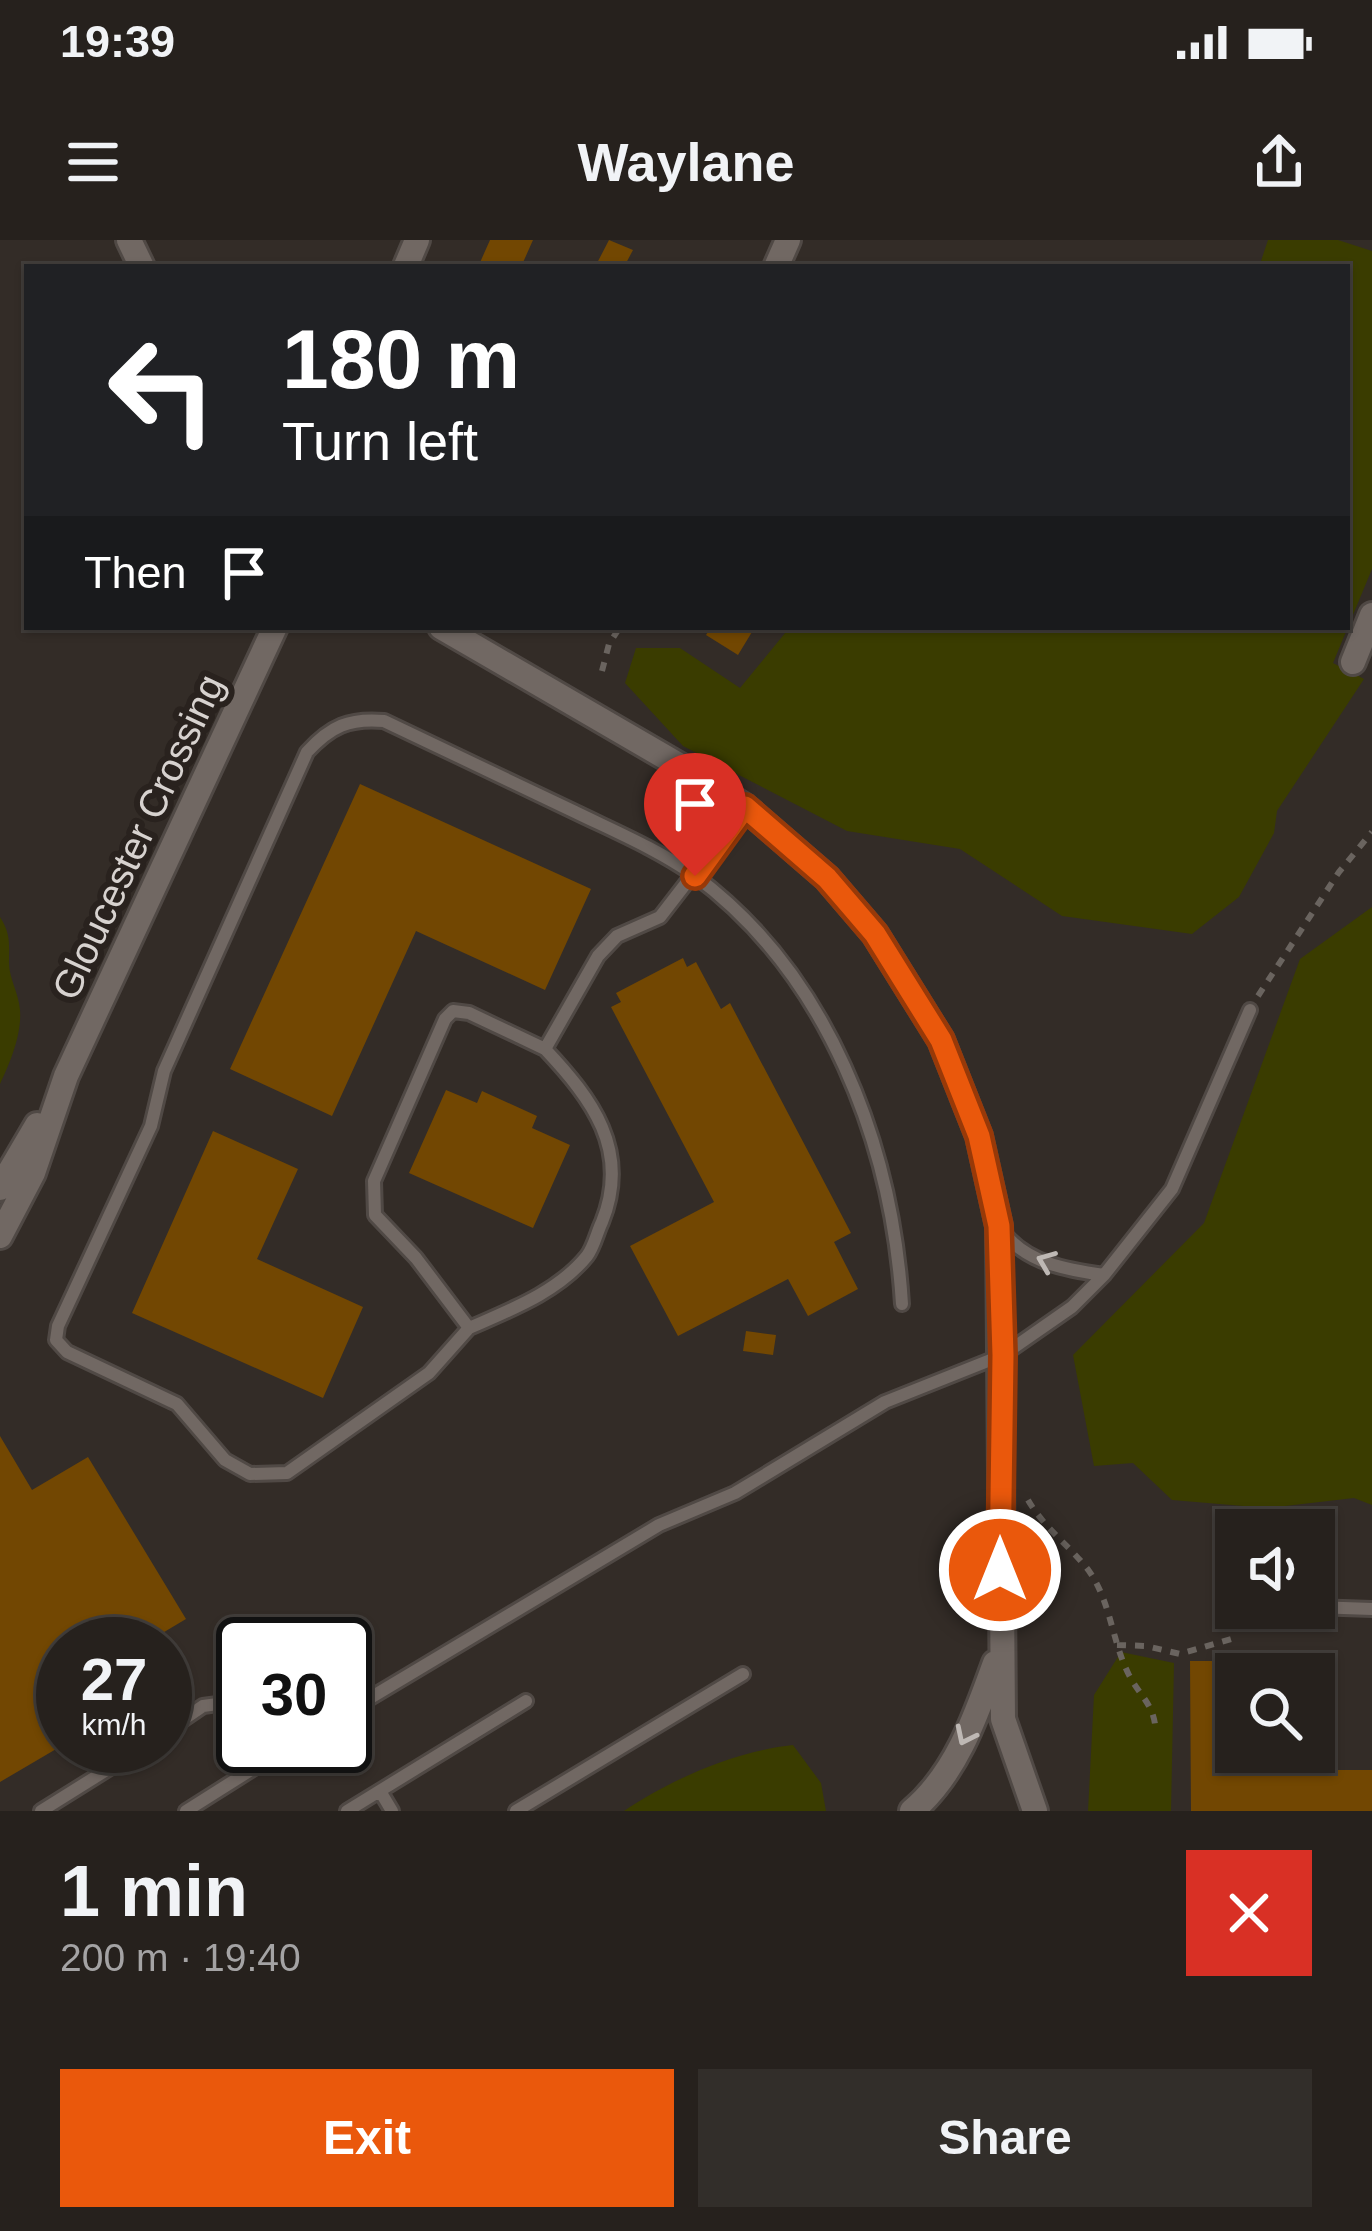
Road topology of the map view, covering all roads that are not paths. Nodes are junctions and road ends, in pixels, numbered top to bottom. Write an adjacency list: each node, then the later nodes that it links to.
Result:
1 (1372, 615): 4 (street)
2 (274, 630): 9 (street, Gloucester Crossing)
3 (446, 630): 5 (street)
4 (1353, 662)
5 (745, 807): 6 (lane); 11 (street)
6 (695, 876): 8 (lane); 14 (lane); 15 (lane)
7 (1250, 1010): 13 (lane)
8 (545, 1049): 15 (lane); 15 (lane)
9 (66, 1076): 10 (street, Gloucester Crossing); 12 (street, Gloucester Crossing)
10 (0, 1188)
11 (999, 1226): 13 (lane, one-way to 11); 16 (street)
12 (0, 1236)
13 (1104, 1275): 16 (lane)
14 (902, 1304)
15 (469, 1328)
16 (1003, 1355): 19 (street); 21 (lane)
17 (1335, 1607): 18 (lane)
18 (1372, 1609)
19 (1000, 1650): 31 (street, one-way to 31); 32 (street)
20 (743, 1674): 30 (lane)
21 (372, 1697)
22 (526, 1701): 25 (lane)
23 (101, 1773): 26 (lane)
24 (239, 1773): 27 (lane)
25 (380, 1791): 28 (lane); 29 (lane)
26 (40, 1811)
27 (187, 1811)
28 (347, 1811)
29 (392, 1811)
30 (516, 1811)
31 (912, 1811)
32 (1034, 1811)

